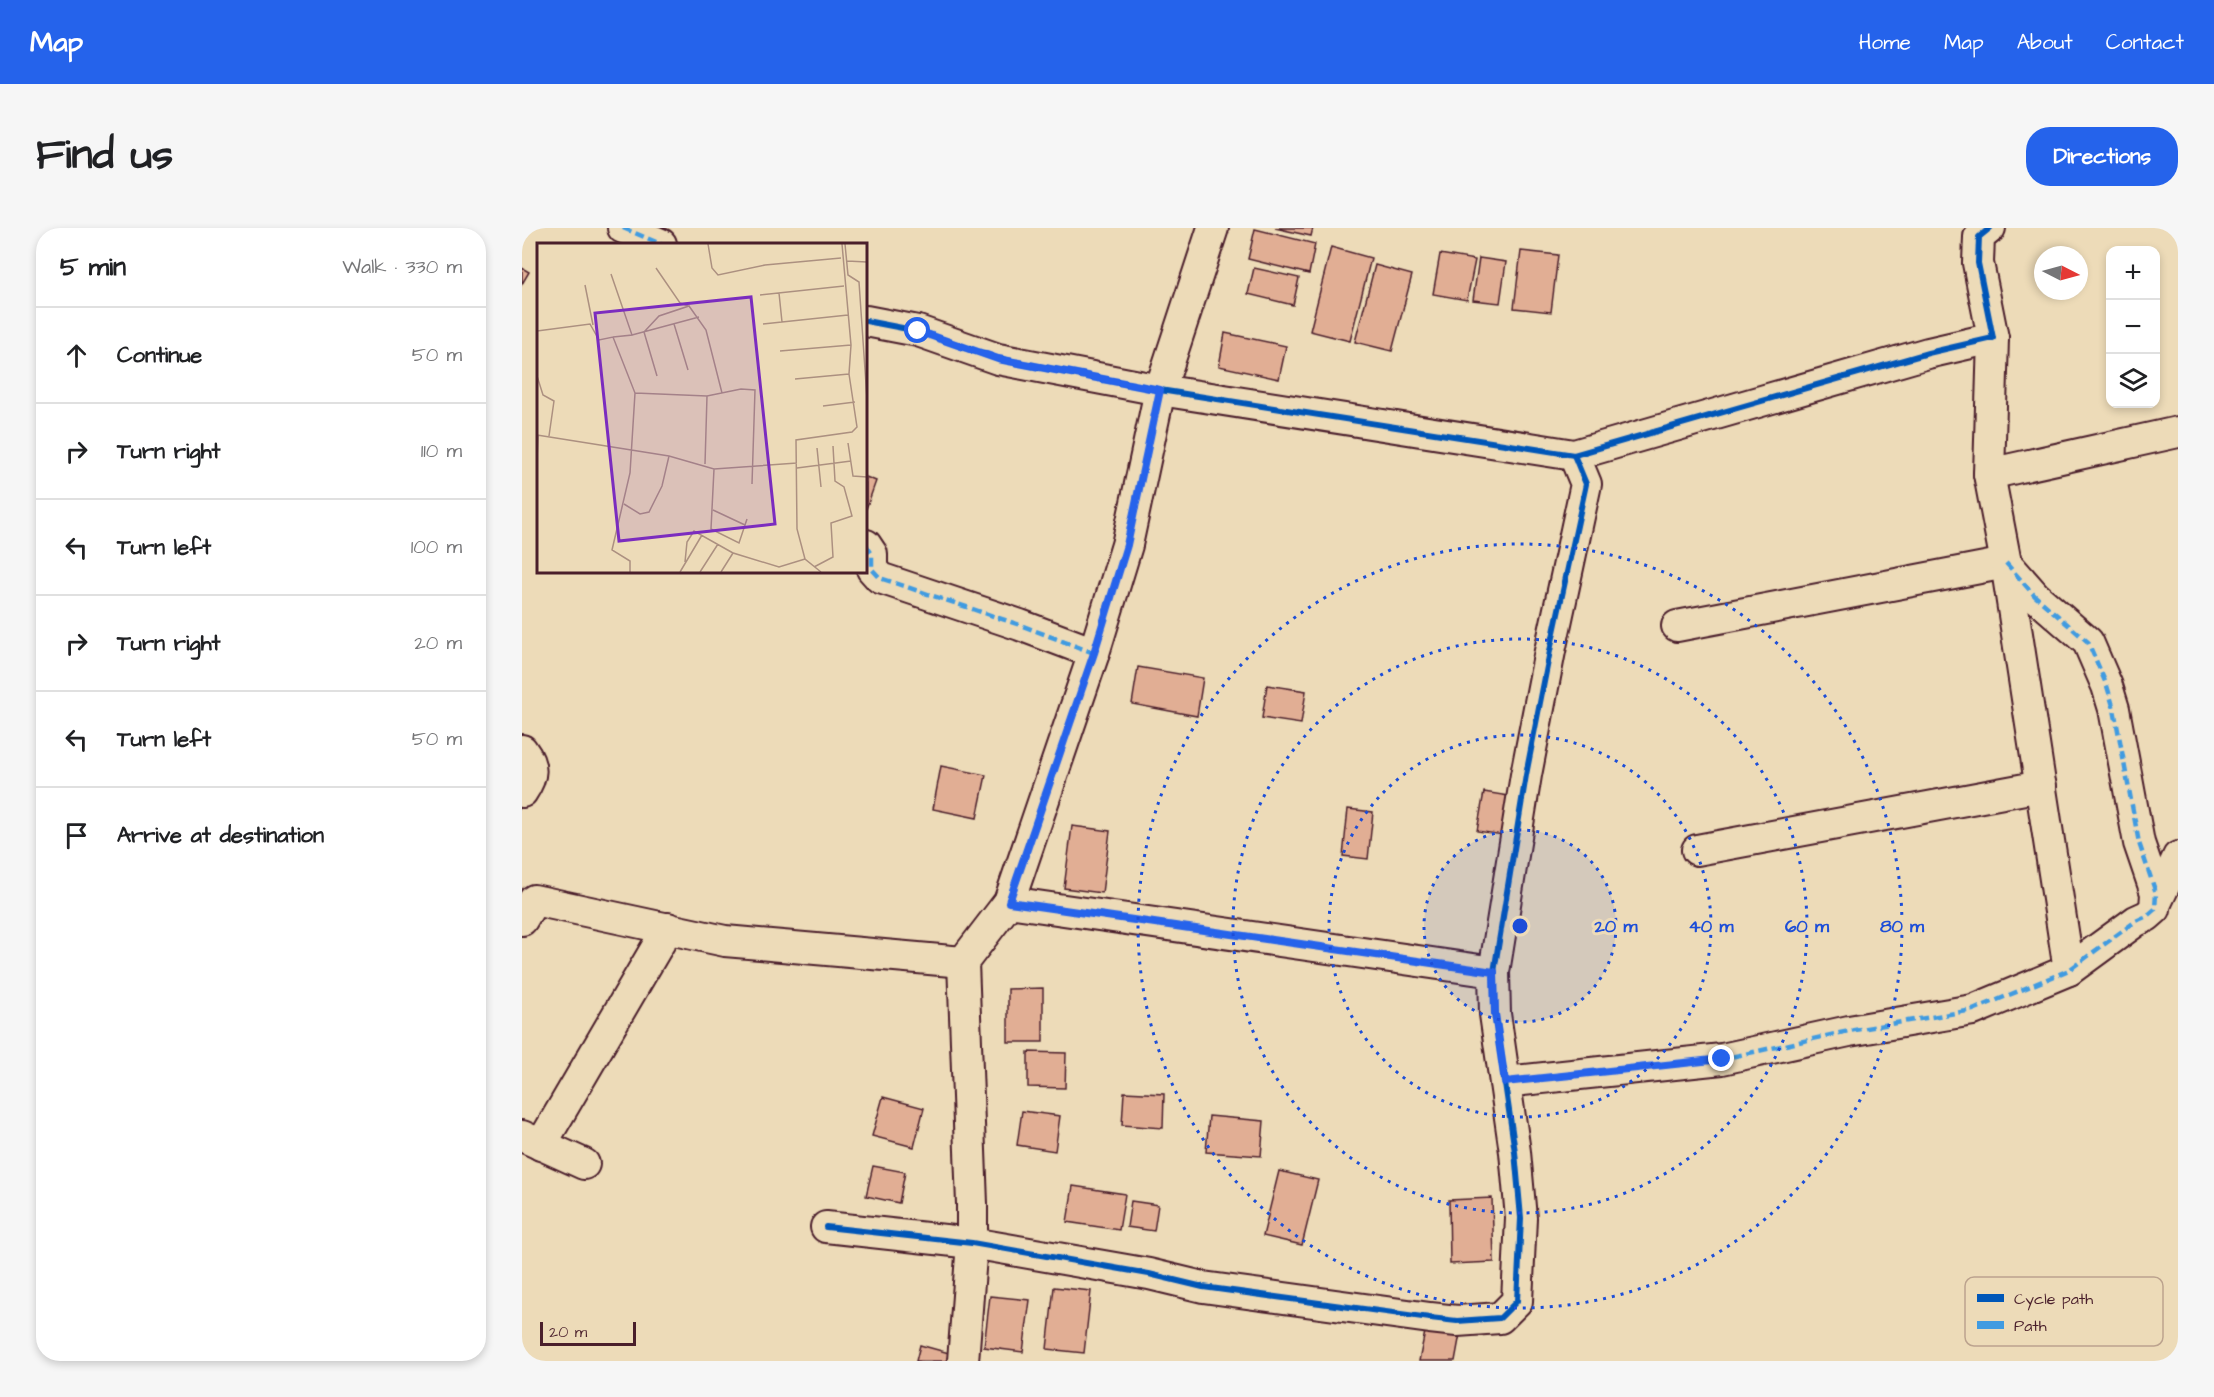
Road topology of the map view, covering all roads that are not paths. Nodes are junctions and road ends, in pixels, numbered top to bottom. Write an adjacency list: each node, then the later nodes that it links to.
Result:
1 (623, 228): 4 (street)
2 (1214, 228): 7 (street)
3 (1990, 228): 6 (street)
4 (659, 243)
5 (867, 321): 7 (street)
6 (1993, 338): 9 (street); 10 (street)
7 (1160, 390): 9 (street); 14 (street)
8 (2178, 432): 10 (street)
9 (1574, 455): 26 (street)
10 (1989, 474): 12 (street)
11 (867, 546): 14 (street)
12 (2006, 563): 13 (street); 16 (street); 21 (street)
13 (1677, 626)
14 (1094, 653): 20 (street)
15 (522, 750): 17 (street)
16 (2041, 786): 18 (street); 25 (street)
17 (522, 792)
18 (1697, 850)
19 (2178, 857): 21 (street)
20 (1009, 902): 24 (street); 26 (street)
21 (2156, 903): 25 (street)
22 (522, 920): 23 (street)
23 (668, 928): 24 (street); 28 (street)
24 (963, 962): 31 (street)
25 (2069, 970): 27 (street)
26 (1494, 972): 27 (street)
27 (1505, 1082): 31 (street)
28 (532, 1140): 29 (street)
29 (584, 1164)
30 (826, 1227): 31 (street)
31 (972, 1243): 32 (street)
32 (963, 1361)

